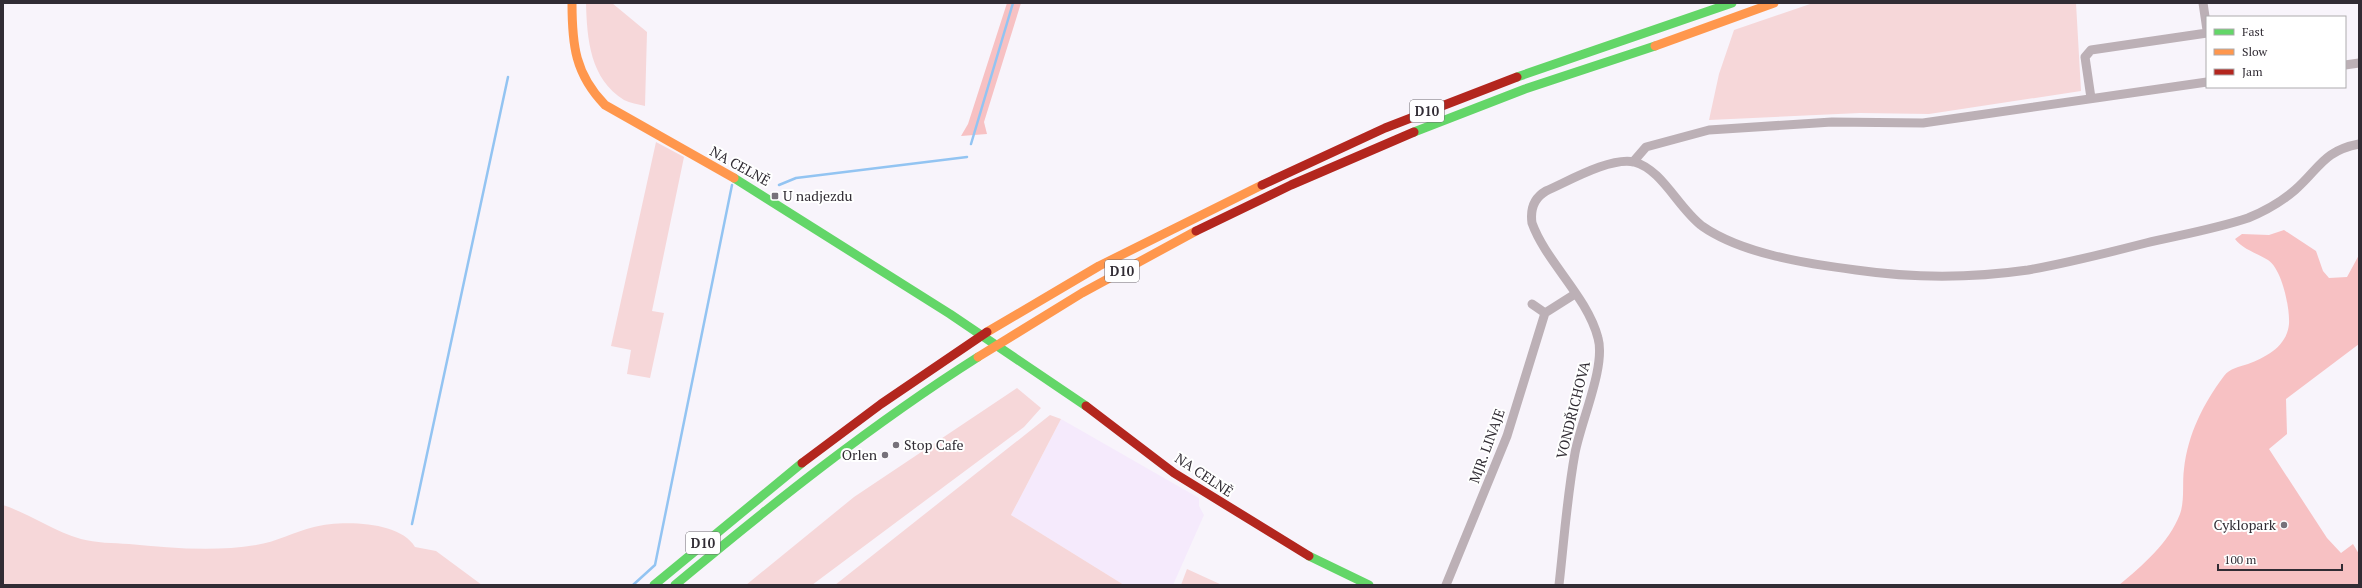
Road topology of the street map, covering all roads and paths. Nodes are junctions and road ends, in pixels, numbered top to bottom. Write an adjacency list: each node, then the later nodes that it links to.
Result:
1 (572, 3): 18 (main road, NA CELNĚ)
2 (1732, 3): 16 (main road, D10)
3 (1774, 3): 17 (main road, D10)
4 (2203, 3): 5 (street)
5 (2206, 23)
6 (2206, 33): 10 (street)
7 (2346, 62): 8 (street)
8 (2359, 63)
9 (2206, 82): 10 (street)
10 (2091, 98): 12 (street)
11 (2359, 144): 12 (street)
12 (1633, 162): 13 (street, VONDŘICHOVA)
13 (1575, 294): 15 (street); 20 (street, VONDŘICHOVA)
14 (1532, 304): 15 (street)
15 (1545, 313): 19 (street, MJR. LINAJE)
16 (654, 585)
17 (675, 585)
18 (1369, 585)
19 (1446, 585)
20 (1559, 585)

